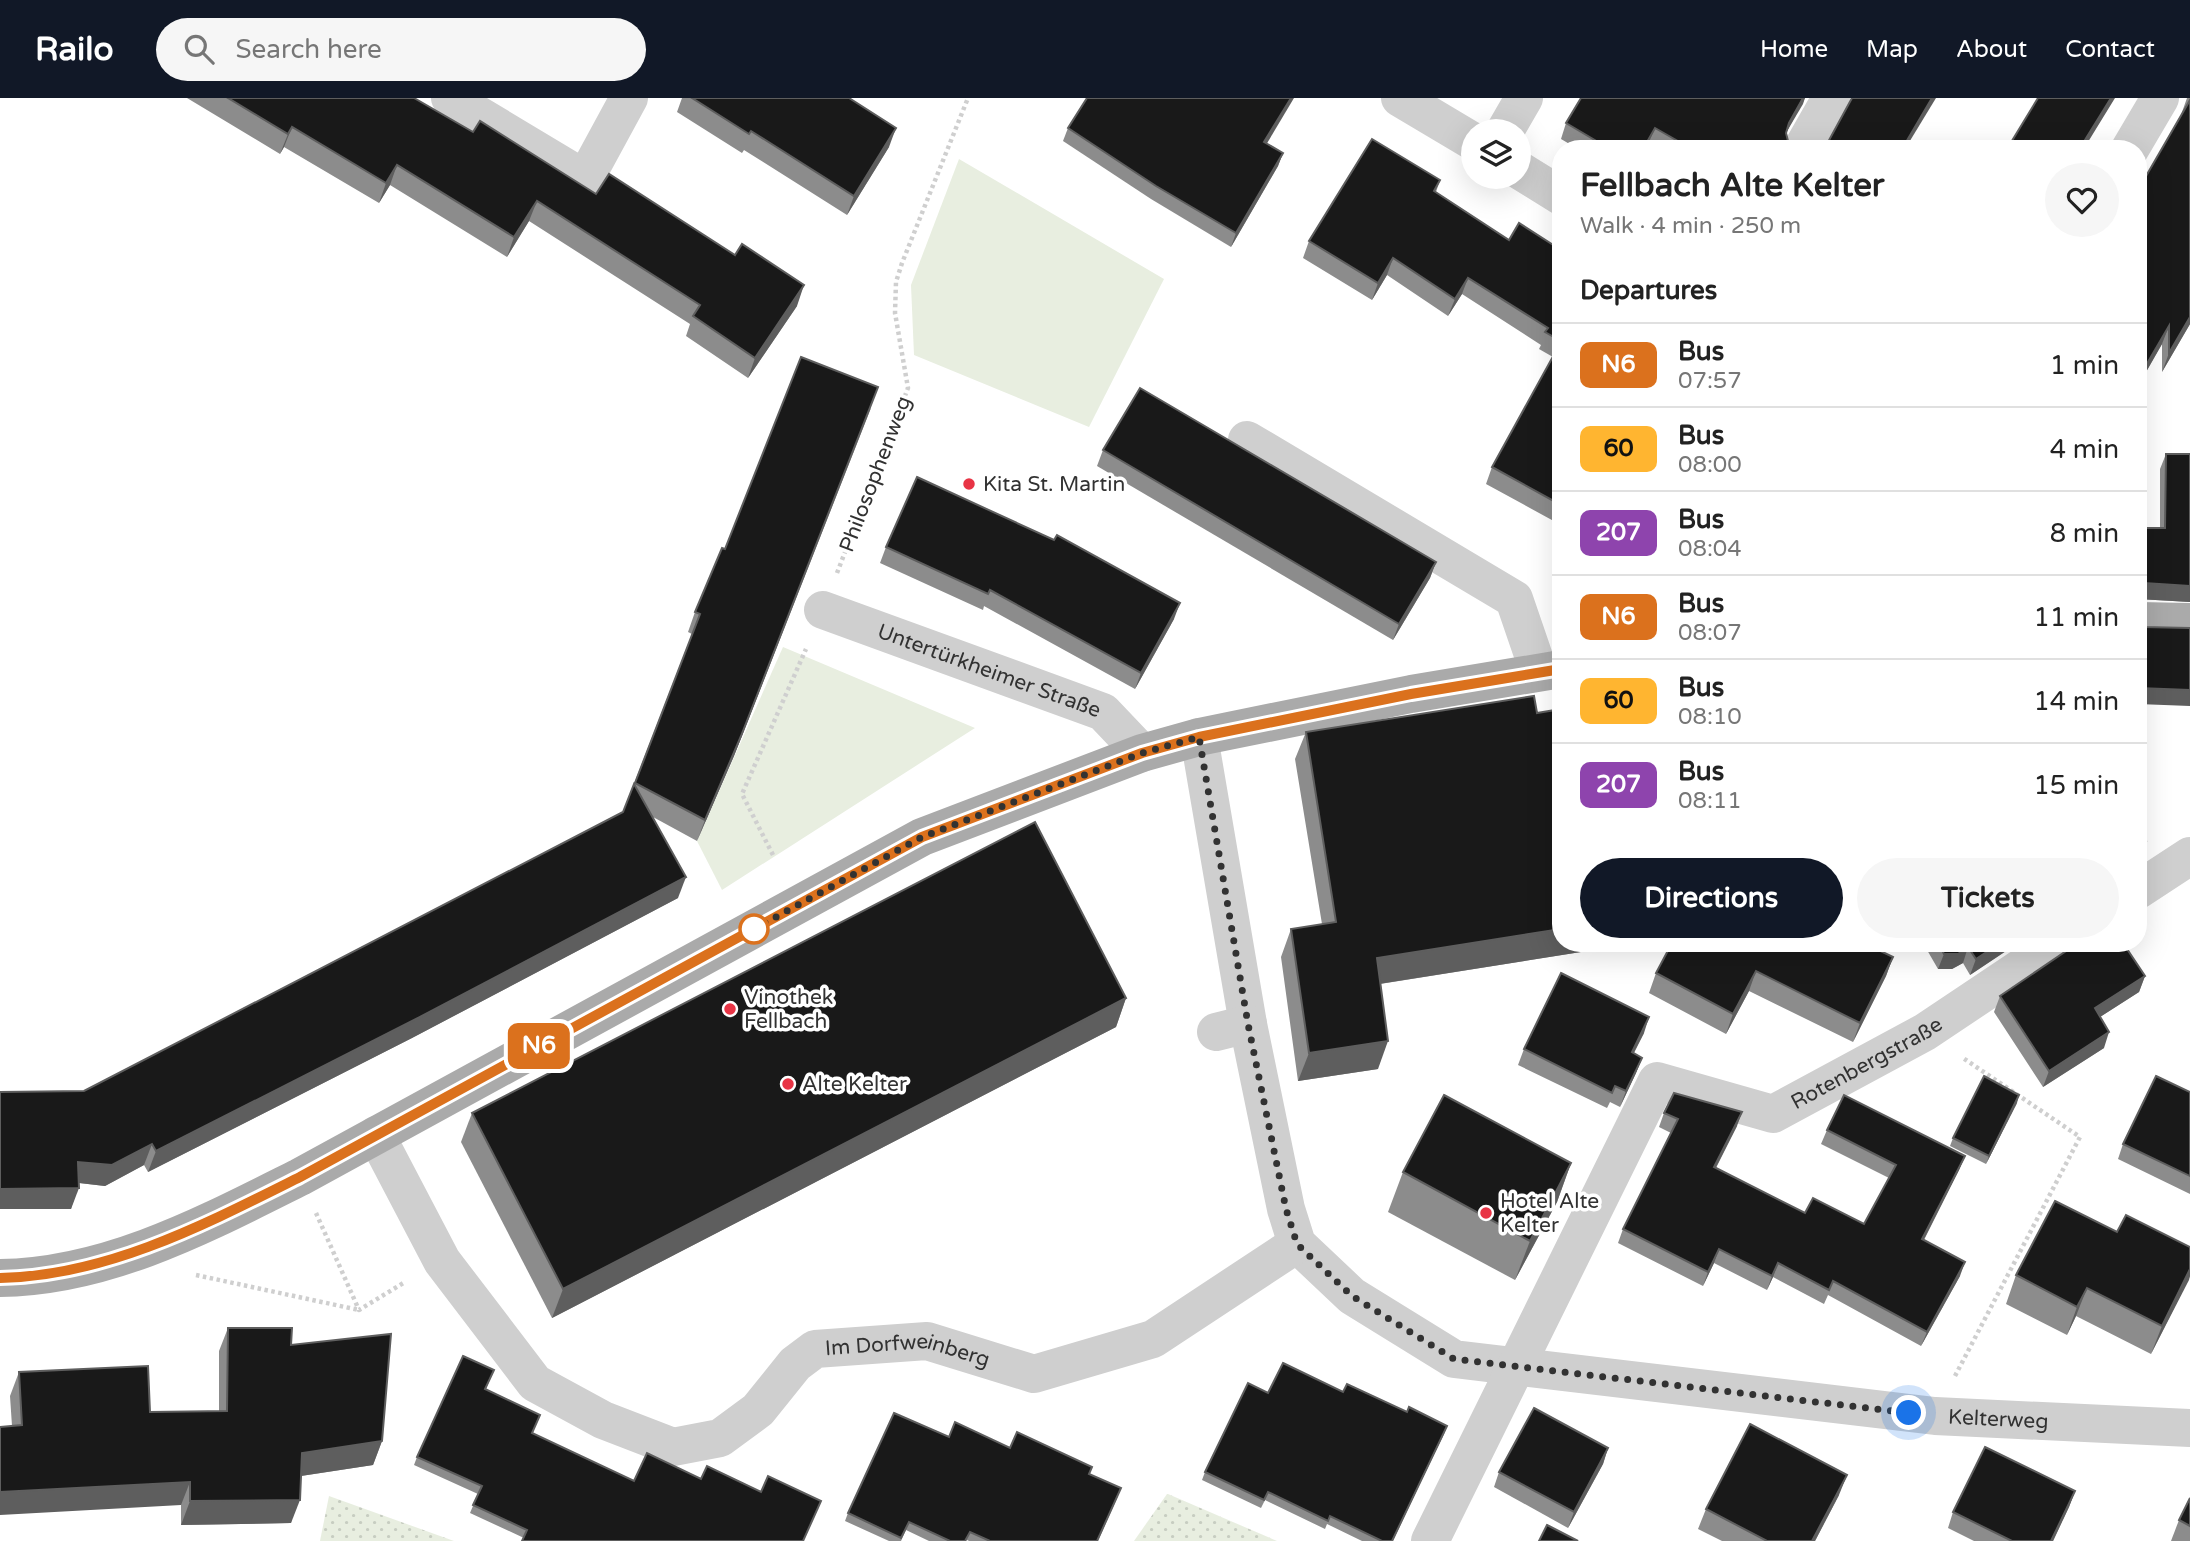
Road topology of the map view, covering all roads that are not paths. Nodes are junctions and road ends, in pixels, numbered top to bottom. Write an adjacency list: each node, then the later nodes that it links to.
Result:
1 (450, 98): 2 (street)
2 (629, 98)
3 (1400, 98): 8 (street)
4 (1524, 98): 7 (street)
5 (1831, 98): 9 (street)
6 (2160, 98): 10 (street)
7 (1512, 119)
8 (1461, 134)
9 (1806, 140)
10 (2135, 140)
11 (1531, 177): 12 (street)
12 (1552, 190)
13 (1247, 440): 17 (street)
14 (823, 610): 19 (street, Untertürkheimer Straße)
15 (2147, 621): 16 (main road)
16 (2190, 622)
17 (1550, 671): 18 (main road)
18 (1199, 737): 19 (main road); 24 (street, Kelterweg)
19 (1142, 753): 23 (main road)
20 (2190, 856): 21 (street)
21 (2147, 884)
22 (2044, 952): 26 (street, Rotenbergstraße)
23 (376, 1135): 24 (street, Im Dorfweinberg); 25 (main road)
24 (1297, 1244): 26 (street, Kelterweg)
25 (0, 1278)
26 (1516, 1368): 27 (street, Kelterweg); 28 (street)
27 (2190, 1428)
28 (1430, 1541)

